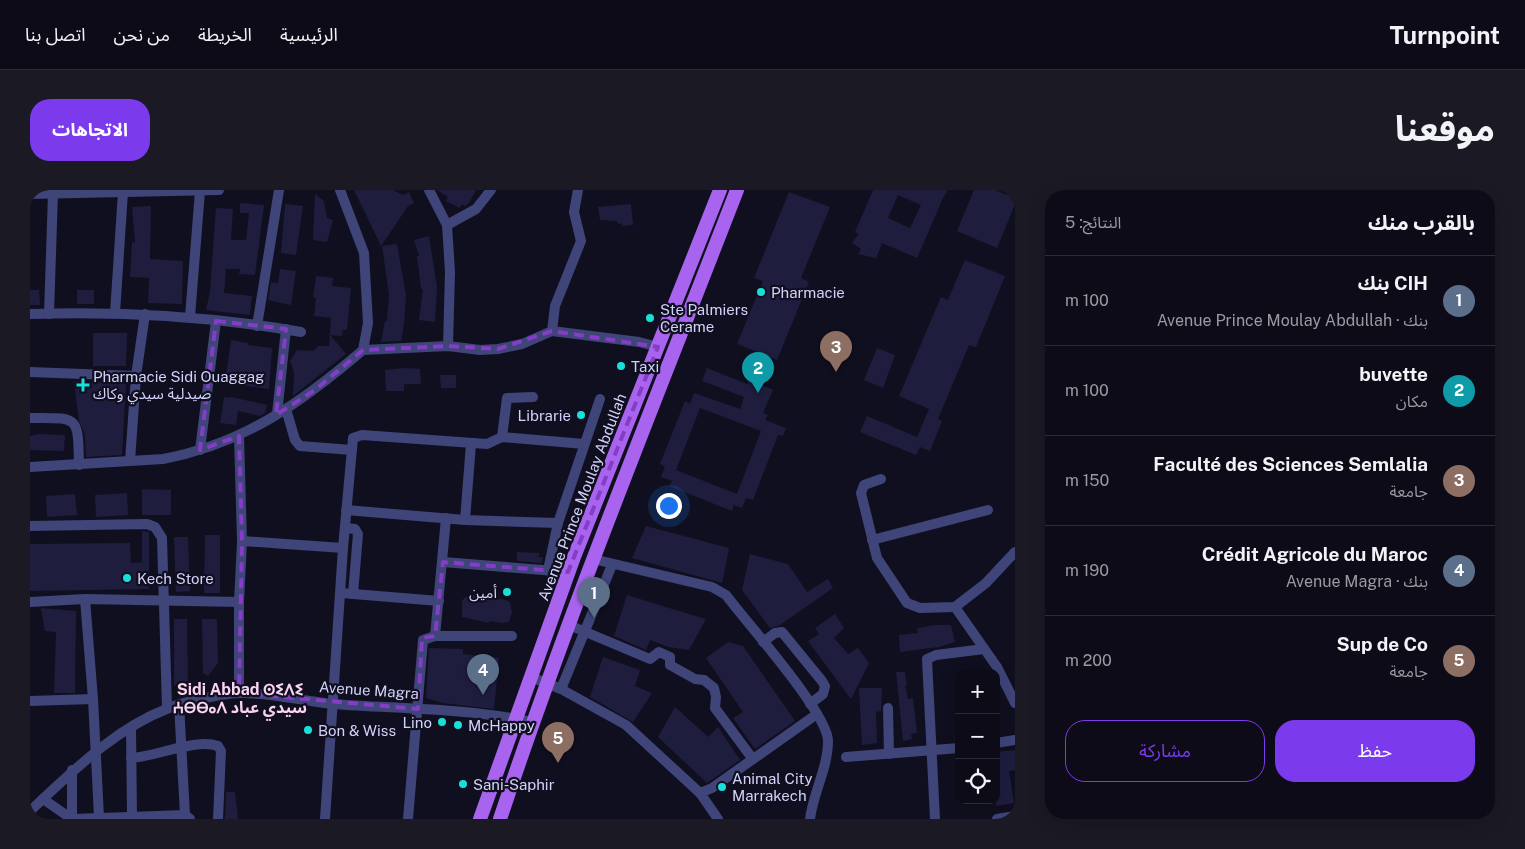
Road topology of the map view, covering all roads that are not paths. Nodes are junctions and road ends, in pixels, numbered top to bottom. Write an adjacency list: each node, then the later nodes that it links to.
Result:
1 (144, 190): 10 (street); 12 (street)
2 (218, 190): 10 (street)
3 (279, 190): 22 (street)
4 (340, 190): 28 (street)
5 (429, 190): 15 (street)
6 (492, 190): 15 (street)
7 (578, 190): 24 (street)
8 (720, 190): 27 (main road, Avenue Prince Moulay Abdullah)
9 (737, 190): 57 (main road)
10 (200, 191): 20 (street)
11 (77, 192): 12 (street); 13 (street)
12 (123, 192): 16 (street)
13 (53, 193): 14 (street); 18 (street)
14 (30, 194)
15 (447, 225): 26 (street)
16 (116, 313): 18 (street); 19 (street)
17 (30, 314): 18 (street)
18 (49, 314)
19 (145, 314): 20 (street); 30 (street)
20 (190, 317): 21 (street)
21 (216, 321): 22 (street); 40 (street)
22 (257, 326): 23 (street)
23 (286, 329): 25 (street); 34 (street)
24 (552, 331): 26 (street); 27 (street)
25 (301, 332)
26 (448, 346): 28 (street)
27 (658, 347): 61 (main road, Avenue Prince Moulay Abdullah)
28 (363, 350): 33 (street)
29 (30, 372): 30 (street)
30 (136, 376): 42 (street)
31 (533, 397): 37 (street)
32 (600, 399): 39 (street)
33 (286, 409): 34 (street); 41 (street)
34 (277, 414): 36 (street)
35 (30, 418): 43 (street)
36 (240, 436): 40 (street); 54 (street)
37 (502, 437): 38 (street); 39 (street)
38 (471, 444): 41 (street); 49 (street)
39 (584, 444): 50 (street)
40 (200, 450): 42 (street)
41 (352, 450): 46 (street)
42 (130, 461): 43 (street)
43 (79, 465): 44 (street)
44 (30, 467)
45 (881, 479): 53 (street)
46 (346, 510): 48 (street); 52 (street)
47 (988, 510): 53 (street)
48 (446, 518): 49 (street); 58 (street)
49 (465, 520): 50 (street)
50 (558, 523): 60 (street)
51 (30, 526): 65 (street)
52 (345, 528): 55 (street); 63 (street)
53 (872, 540): 69 (street)
54 (242, 541): 55 (street); 68 (street)
55 (343, 548): 62 (street)
56 (1015, 552): 69 (street)
57 (593, 559): 59 (street); 70 (main road)
58 (443, 562): 60 (street); 66 (street)
59 (612, 565): 71 (street); 74 (street)
60 (548, 570): 61 (street)
61 (568, 572): 76 (main road, Avenue Prince Moulay Abdullah)
62 (341, 593): 63 (street); 84 (street)
63 (353, 594): 66 (street)
64 (85, 599): 65 (street); 67 (street); 80 (street)
65 (166, 600): 68 (street); 86 (street)
66 (439, 601): 72 (street)
67 (30, 602)
68 (239, 602): 79 (street)
69 (955, 607): 75 (street)
70 (570, 625): 71 (street); 77 (main road)
71 (584, 632): 78 (street); 102 (street)
72 (435, 636): 73 (street); 87 (street)
73 (512, 636)
74 (763, 642): 85 (street); 85 (street)
75 (984, 649): 82 (street); 98 (street)
76 (531, 677): 77 (street); 90 (main road, Avenue Prince Moulay Abdullah)
77 (547, 683): 78 (street); 91 (main road)
78 (561, 689): 104 (street)
79 (239, 693): 83 (street, Avenue Magra); 84 (street, Avenue Magra)
80 (94, 699): 81 (street); 97 (street)
81 (30, 701)
82 (1015, 703)
83 (179, 704): 86 (street, Avenue Magra); 95 (street)
84 (334, 704): 87 (street, Avenue Magra); 113 (street)
85 (810, 704): 89 (street)
86 (167, 708): 92 (street, Avenue Magra)
87 (418, 708): 90 (street, Avenue Magra); 114 (street)
88 (888, 708): 99 (street)
89 (816, 714): 102 (street); 118 (street)
90 (516, 719): 91 (street, Avenue Magra); 115 (main road, Avenue Prince Moulay Abdullah)
91 (532, 722): 116 (main road)
92 (131, 728): 97 (street, Avenue Magra); 101 (street)
93 (1015, 740): 94 (street)
94 (1000, 742)
95 (181, 747): 101 (street); 110 (street); 112 (street)
96 (955, 749): 98 (street)
97 (96, 752): 103 (street, Avenue Magra); 108 (street)
98 (932, 752): 99 (street); 119 (street)
99 (889, 754): 100 (street)
100 (846, 757)
101 (132, 758): 109 (street)
102 (752, 758): 104 (street)
103 (72, 770): 105 (street, Avenue Magra); 111 (street)
104 (700, 793): 117 (street)
105 (43, 799): 106 (street, Avenue Magra); 111 (street)
106 (30, 811)
107 (1015, 816): 120 (street)
108 (99, 817): 109 (street); 111 (street)
109 (138, 817): 110 (street)
110 (188, 817)
111 (72, 819)
112 (218, 819)
113 (325, 819)
114 (408, 819)
115 (480, 819)
116 (500, 819)
117 (718, 819)
118 (810, 819)
119 (935, 819)
120 (997, 819)

